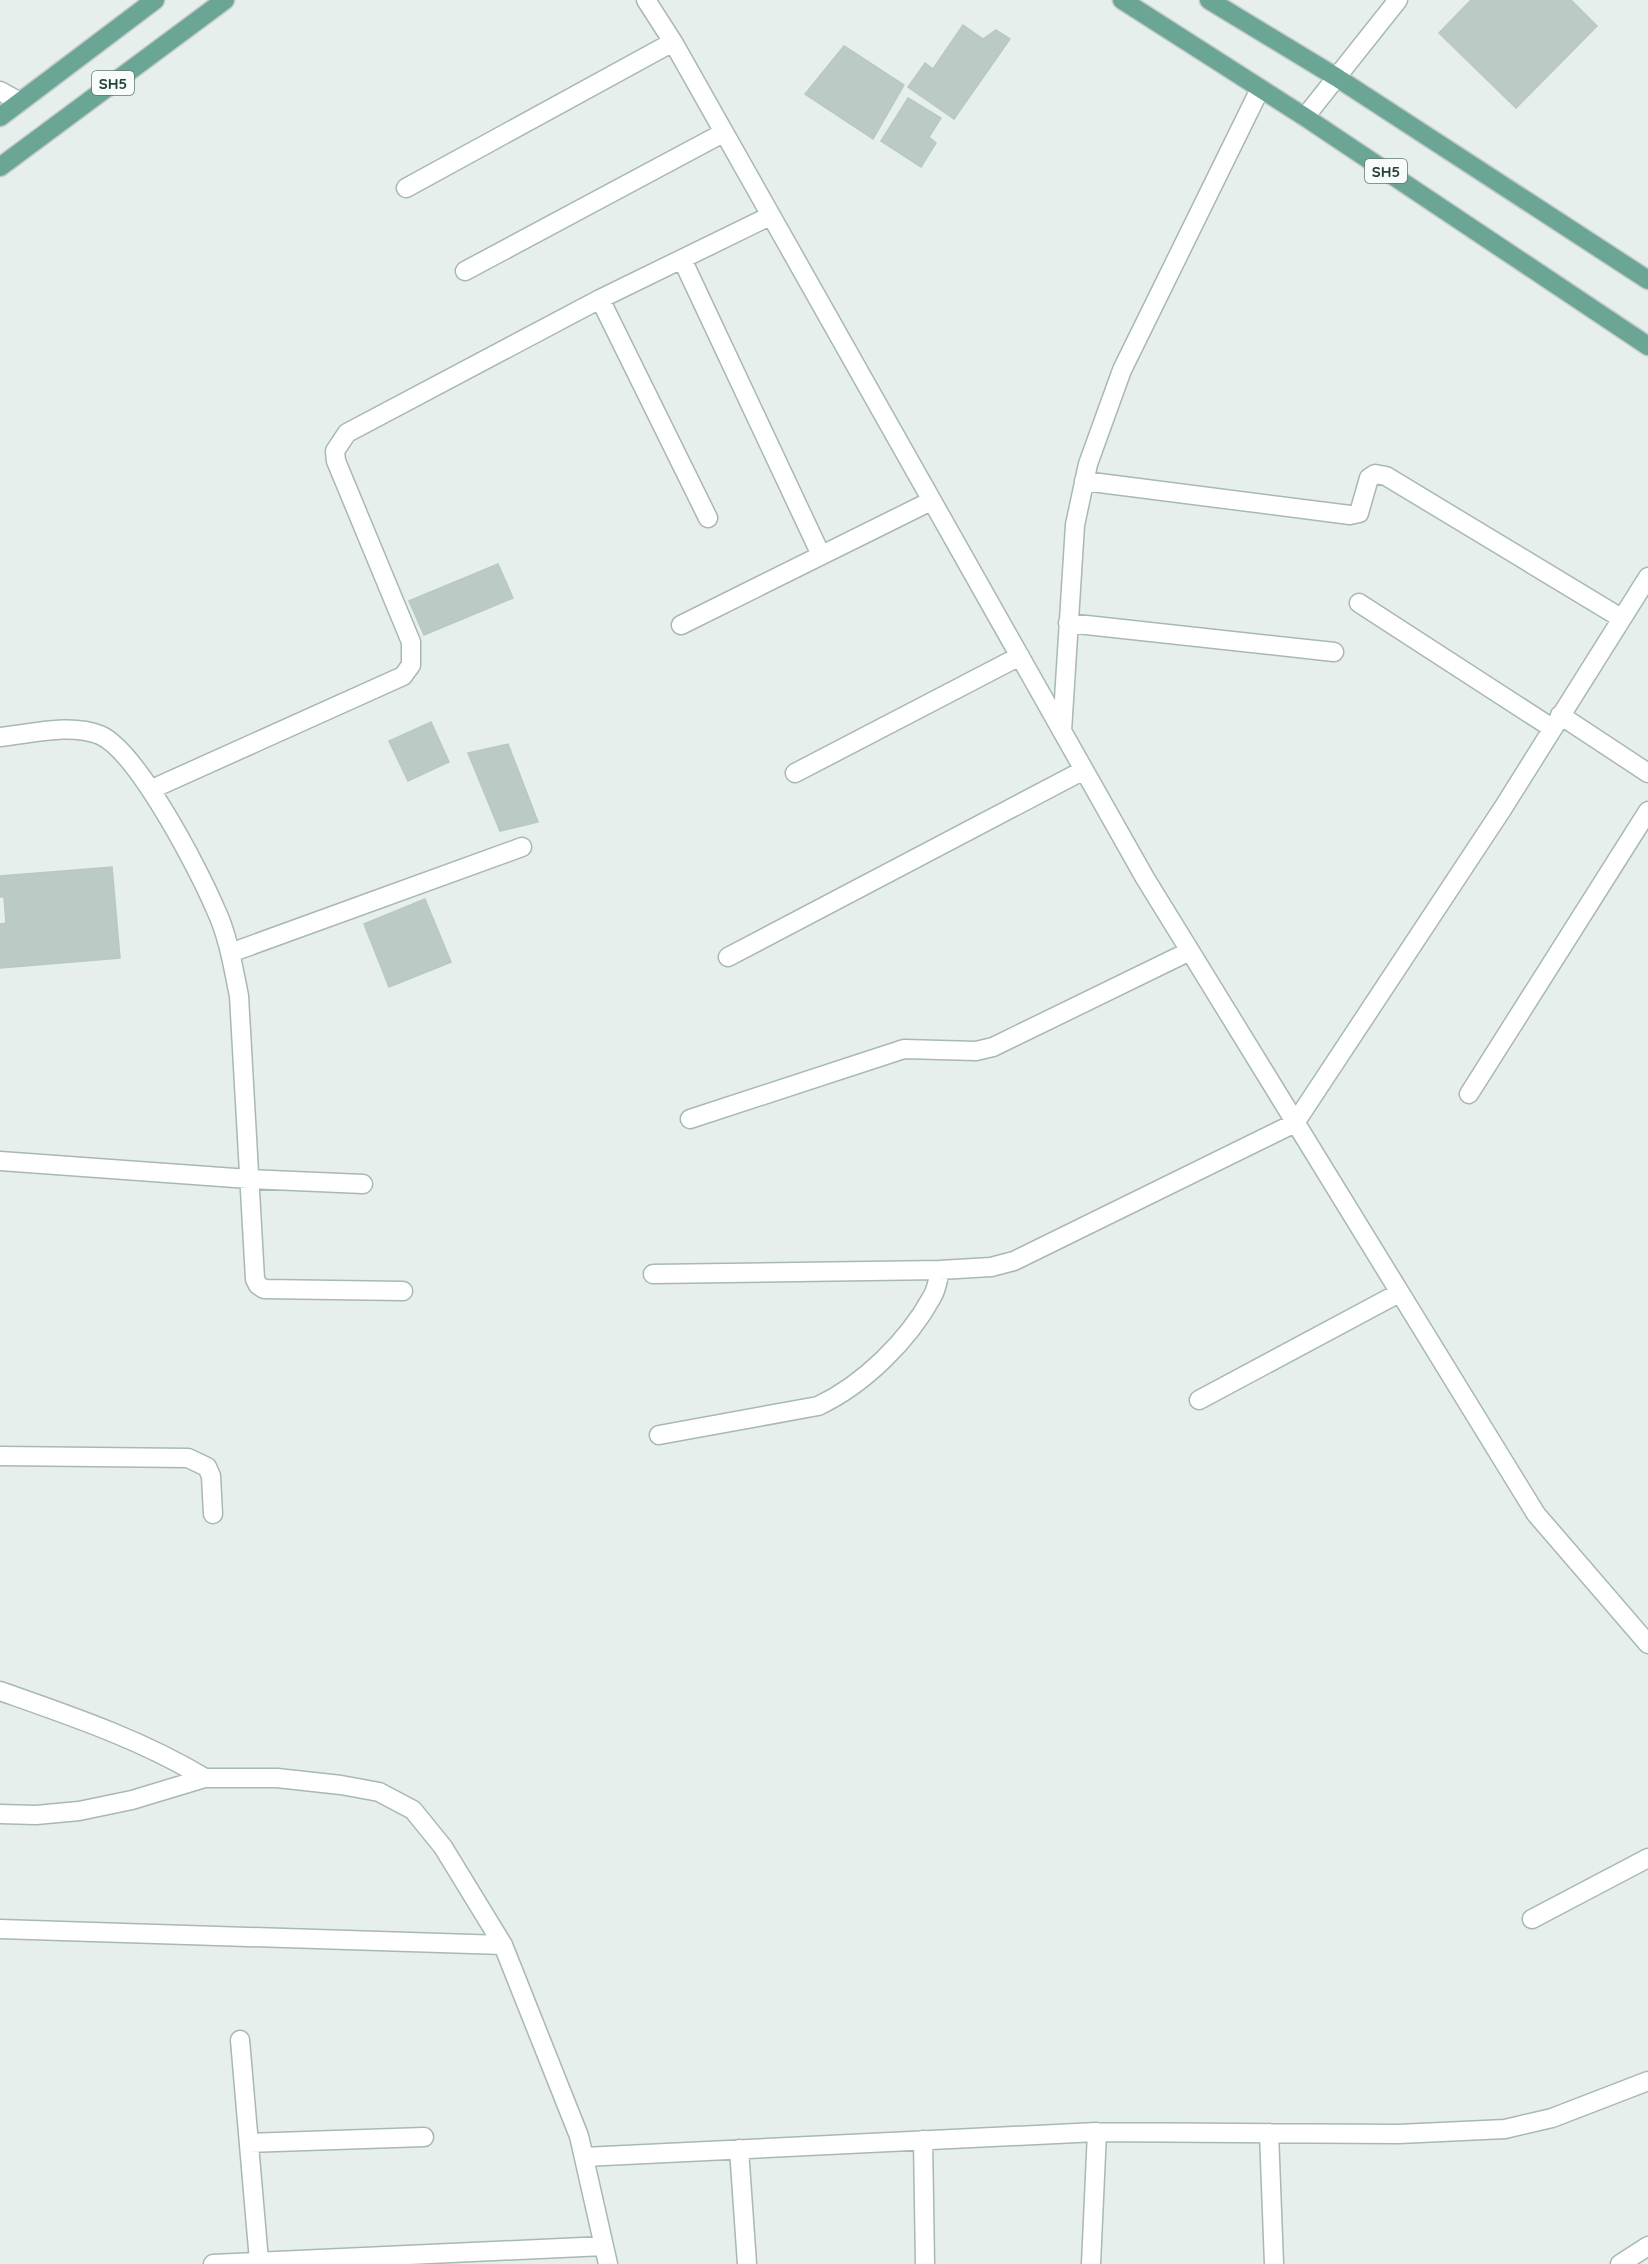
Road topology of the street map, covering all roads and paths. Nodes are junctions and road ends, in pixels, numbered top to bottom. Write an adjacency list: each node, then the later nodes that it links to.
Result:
1 (155, 0): 11 (main road, SH5)
2 (225, 0): 15 (main road, SH5)
3 (646, 0): 7 (street)
4 (1122, 0): 9 (main road, SH5)
5 (1209, 0): 8 (main road)
6 (1398, 0): 8 (street)
7 (673, 42): 14 (street); 16 (street)
8 (1336, 77): 13 (street); 20 (main road)
9 (1260, 89): 13 (main road, SH5); 23 (street)
10 (0, 91): 11 (street)
11 (20, 102): 12 (main road, SH5)
12 (0, 117)
13 (1305, 117): 22 (main road, SH5)
14 (723, 133): 17 (street); 19 (street)
15 (0, 167)
16 (406, 188)
17 (770, 216): 18 (street); 24 (street)
18 (682, 259): 21 (street); 26 (street)
19 (465, 271)
20 (1648, 280)
21 (600, 300): 25 (street); 40 (street)
22 (1648, 346)
23 (1084, 481): 29 (street); 30 (street)
24 (932, 501): 26 (street); 33 (street)
25 (708, 518)
26 (821, 555): 31 (street)
27 (1648, 577): 29 (street)
28 (1359, 603): 34 (street)
29 (1621, 618): 34 (street)
30 (1068, 623): 32 (street); 35 (street)
31 (681, 625)
32 (1334, 652)
33 (1020, 656): 35 (street); 38 (street)
34 (1556, 722): 39 (street); 48 (street)
35 (1062, 731): 37 (street)
36 (0, 737): 40 (street)
37 (1084, 770): 43 (street); 45 (street)
38 (795, 773)
39 (1648, 773)
40 (152, 789): 44 (street)
41 (1648, 811): 46 (street)
42 (522, 847): 44 (street)
43 (1190, 951): 47 (street); 48 (street)
44 (230, 953): 50 (street)
45 (728, 957)
46 (1469, 1094)
47 (690, 1119)
48 (1295, 1123): 52 (street); 55 (street)
49 (0, 1161): 50 (street)
50 (249, 1179): 51 (street); 54 (street)
51 (363, 1184)
52 (940, 1270): 53 (street); 57 (street)
53 (653, 1274)
54 (403, 1291)
55 (1400, 1293): 56 (street); 60 (street)
56 (1199, 1400)
57 (659, 1435)
58 (0, 1456): 59 (street)
59 (213, 1514)
60 (1648, 1644)
61 (0, 1691): 62 (street)
62 (205, 1778): 63 (street); 67 (street)
63 (0, 1814)
64 (1648, 1858): 65 (street)
65 (1532, 1919)
66 (0, 1929): 67 (street)
67 (503, 1946): 76 (street)
68 (240, 2040): 74 (street)
69 (1648, 2081): 71 (street)
70 (1097, 2132): 71 (street); 73 (street); 83 (street)
71 (1269, 2133): 84 (street)
72 (424, 2137): 74 (street)
73 (923, 2140): 75 (street); 82 (street)
74 (249, 2143): 79 (street)
75 (740, 2149): 76 (street); 81 (street)
76 (584, 2157): 78 (street)
77 (1648, 2246): 85 (street)
78 (606, 2255): 79 (street)
79 (259, 2261): 80 (street)
80 (213, 2264)
81 (747, 2264)
82 (925, 2264)
83 (1091, 2264)
84 (1274, 2264)
85 (1620, 2264)

